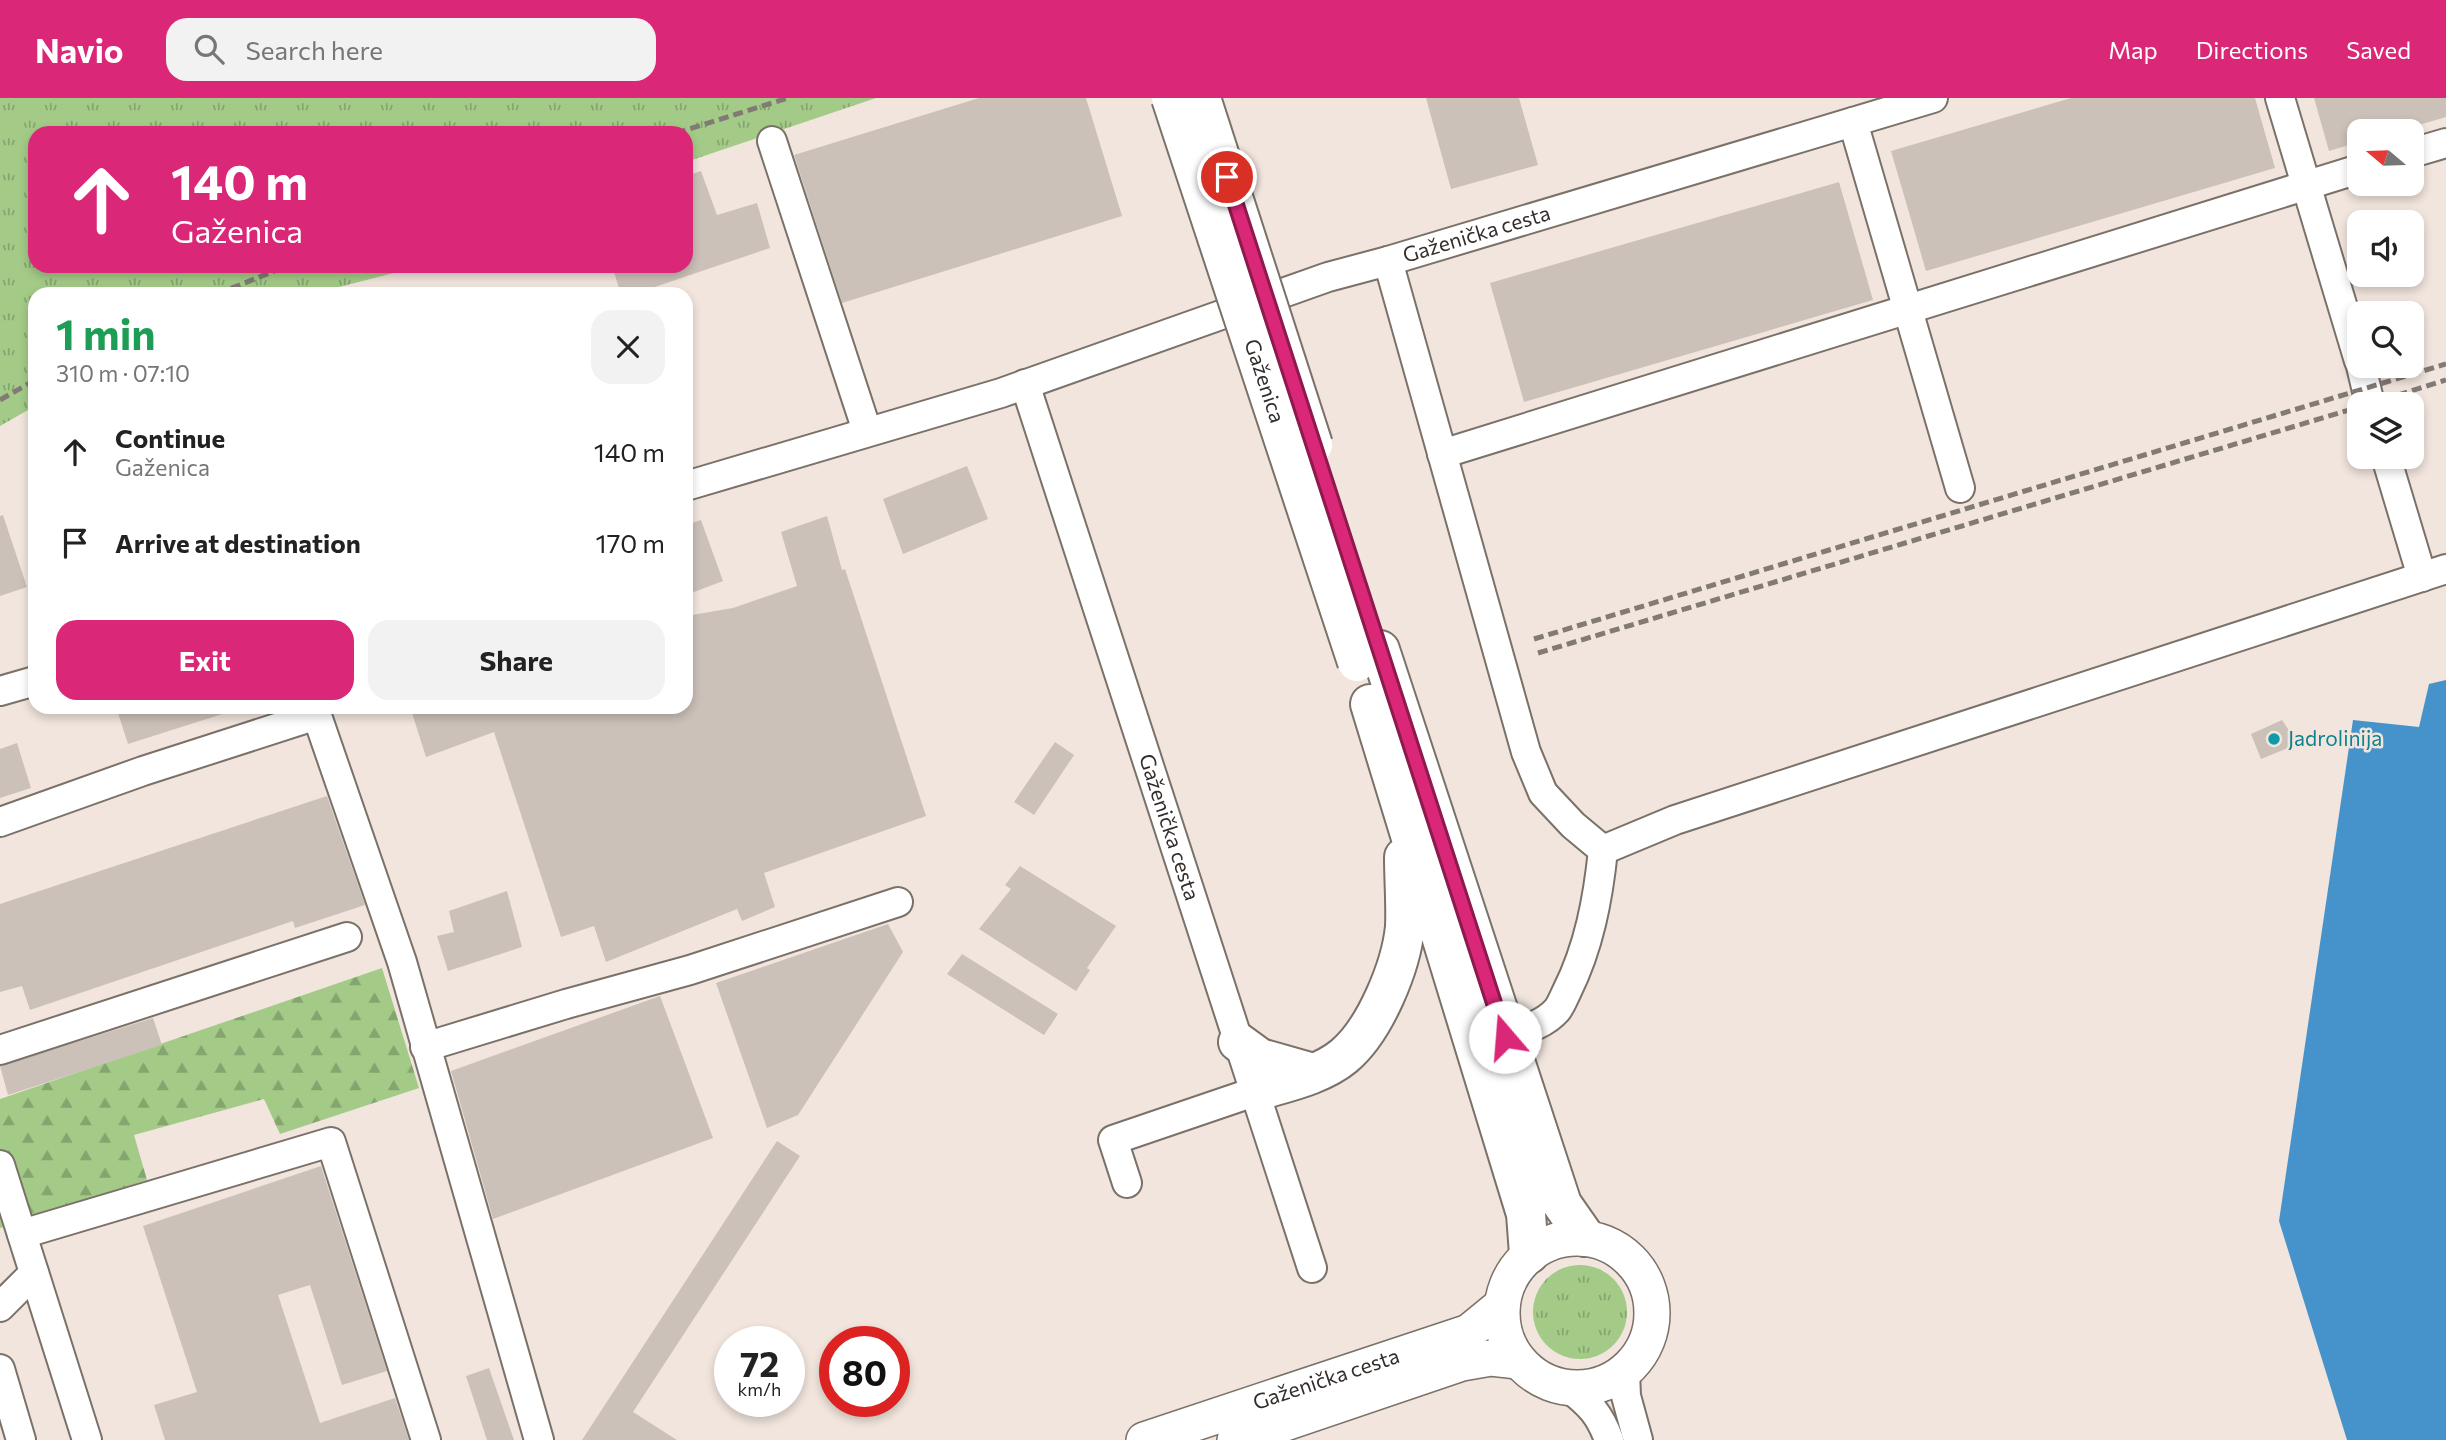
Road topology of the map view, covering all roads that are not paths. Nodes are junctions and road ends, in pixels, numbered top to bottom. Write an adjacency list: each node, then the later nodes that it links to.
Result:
1 (1171, 98): 21 (highway, Gaženica, bridge)
2 (1201, 98): 21 (highway, Gaženica, bridge)
3 (1933, 98): 5 (street, Gaženička cesta)
4 (2280, 98): 10 (street)
5 (1853, 122): 11 (street, Gaženička cesta); 12 (street)
6 (772, 141): 15 (street)
7 (2446, 142): 8 (street)
8 (2424, 149)
9 (2347, 173): 10 (street)
10 (2306, 185): 12 (street); 13 (street)
11 (1388, 261): 14 (street, Gaženička cesta); 16 (street)
12 (1906, 309): 16 (street); 19 (street)
13 (2347, 321)
14 (1025, 384): 15 (street, Gaženička cesta); 32 (street, Gaženička cesta)
15 (867, 431): 18 (street, Gaženička cesta)
16 (1442, 454): 28 (street)
17 (2391, 469): 20 (street)
18 (693, 484)
19 (1960, 488)
20 (2434, 573): 28 (street)
21 (1368, 656): 26 (highway); 31 (highway)
22 (28, 683): 23 (street)
23 (0, 691)
24 (307, 714): 27 (street)
25 (317, 714): 33 (street)
26 (1403, 814): 35 (highway); 41 (highway)
27 (0, 822)
28 (1604, 850): 31 (street)
29 (898, 902): 33 (street)
30 (347, 937): 34 (street)
31 (1505, 1037): 40 (highway)
32 (1238, 1042): 35 (highway); 36 (street, Gaženička cesta)
33 (425, 1047): 54 (street)
34 (0, 1050)
35 (1312, 1073): 36 (highway)
36 (1254, 1092): 38 (street); 42 (street, Gaženička cesta)
37 (0, 1165): 39 (street)
38 (1127, 1183)
39 (22, 1234): 43 (street); 53 (street)
40 (1585, 1237): 41 (main road); 48 (main road)
41 (1530, 1254): 44 (main road)
42 (1312, 1268)
43 (34, 1273): 45 (street); 52 (street)
44 (1502, 1305): 46 (main road); 55 (main road, Gaženička cesta)
45 (0, 1307)
46 (1518, 1361): 49 (main road); 50 (main road, Gaženička cesta)
47 (0, 1369): 51 (street)
48 (1625, 1372): 49 (main road); 58 (street)
49 (1569, 1388): 57 (street)
50 (1298, 1430): 56 (main road, Gaženička cesta)
51 (21, 1440)
52 (87, 1440)
53 (426, 1440)
54 (539, 1440)
55 (1144, 1440)
56 (1234, 1440)
57 (1609, 1440)
58 (1638, 1440)

